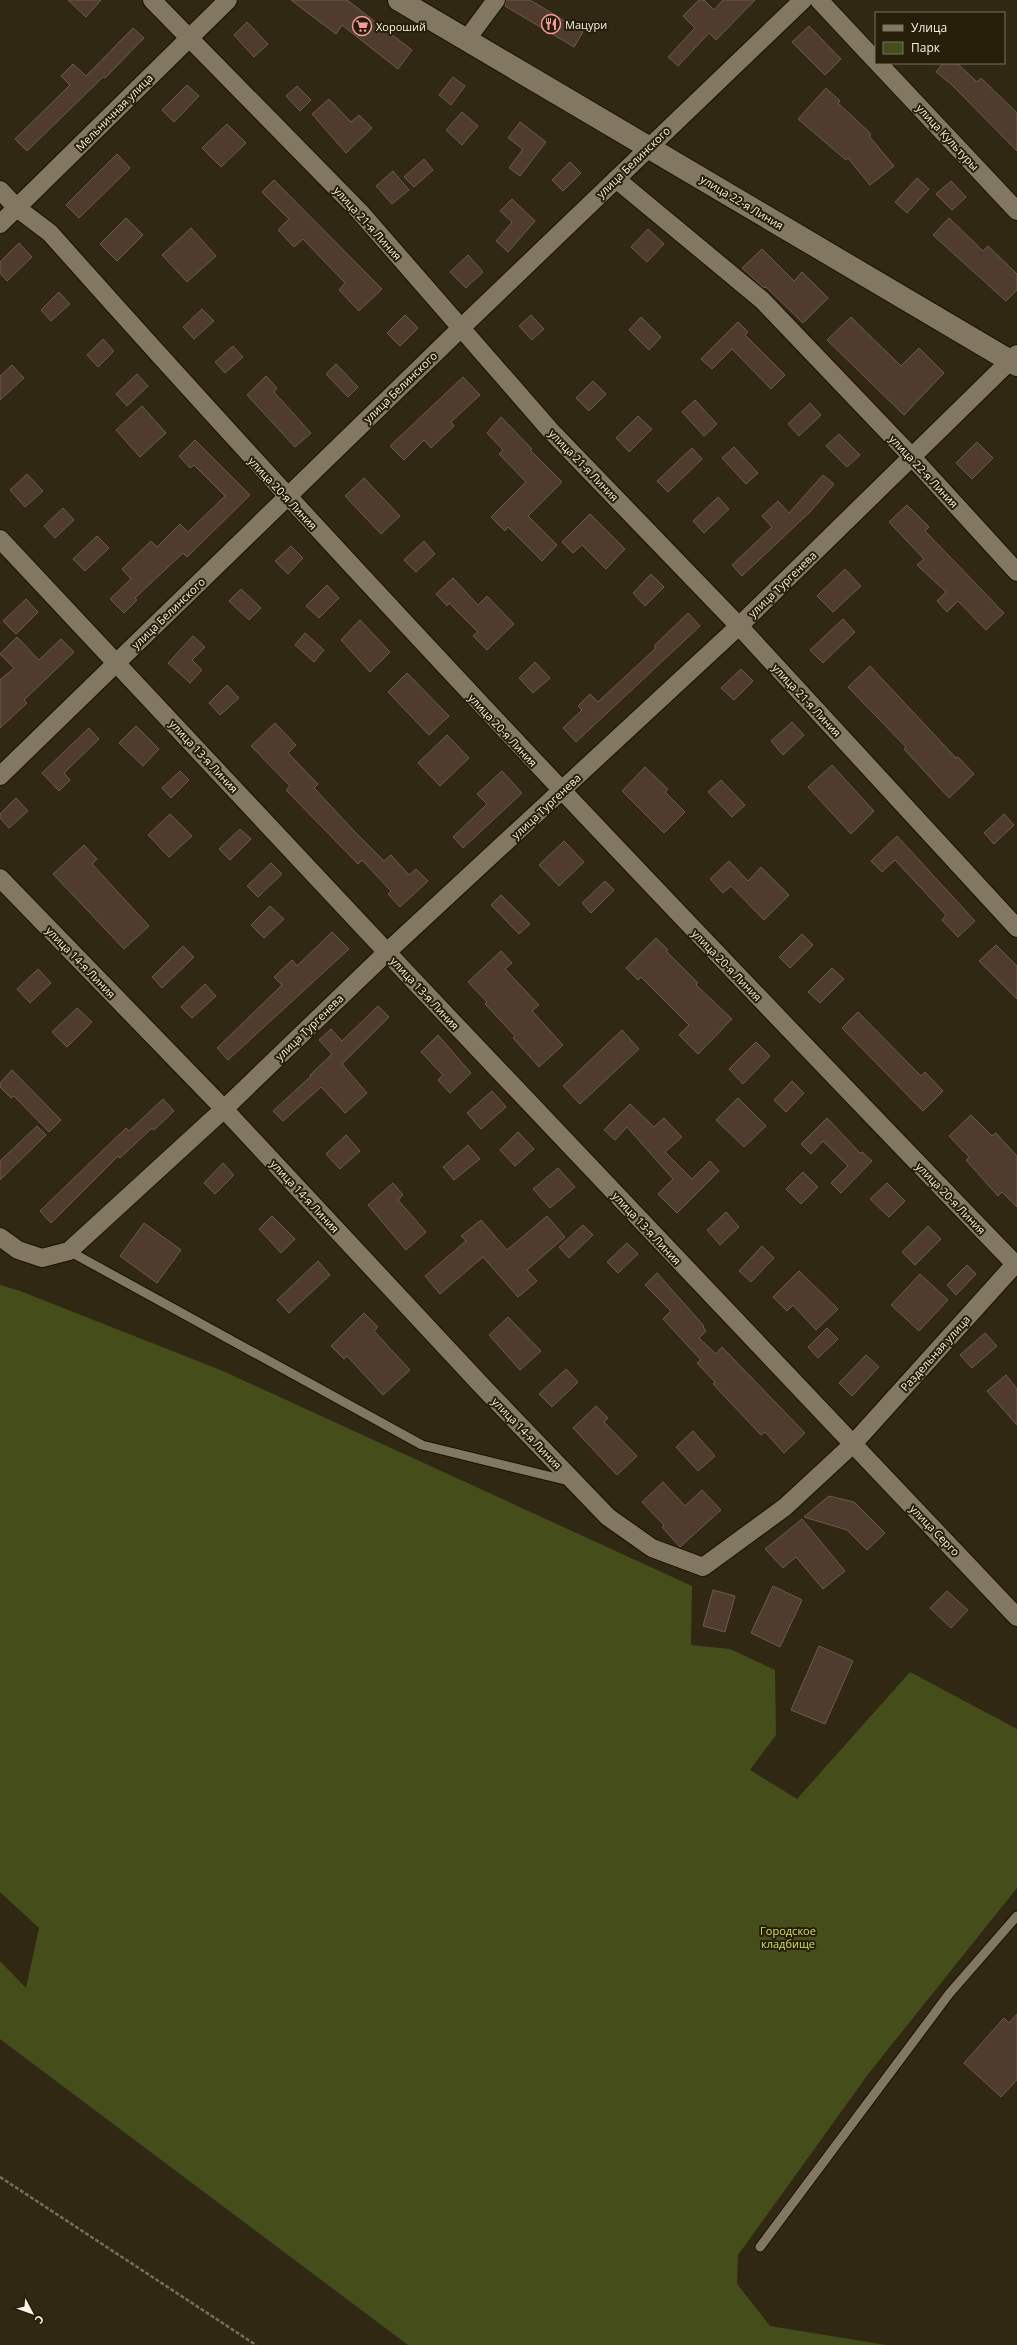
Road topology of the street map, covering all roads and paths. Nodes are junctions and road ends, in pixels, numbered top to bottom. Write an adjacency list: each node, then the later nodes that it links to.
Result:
1 (152, 0): 7 (street, улица 21-я Линия)
2 (228, 0): 7 (street, Мельничная улица)
3 (399, 0): 8 (main road, улица 22-я Линия)
4 (496, 0): 8 (street)
5 (803, 0): 11 (street, улица Белинского)
6 (819, 0): 9 (street)
7 (189, 37): 14 (street, Мельничная улица); 17 (street, улица 21-я Линия)
8 (467, 40): 11 (main road, улица 22-я Линия)
9 (875, 60)
10 (879, 64): 15 (street, улица Культуры)
11 (649, 146): 12 (street, улица Белинского); 18 (main road, улица 22-я Линия)
12 (616, 179): 17 (street, улица Белинского); 19 (street, улица 22-я Линия)
13 (0, 190): 14 (street, улица 20-я Линия)
14 (17, 208): 16 (street, Мельничная улица); 20 (street, улица 20-я Линия)
15 (1017, 212)
16 (0, 224)
17 (461, 328): 20 (street, улица Белинского); 23 (street, улица 21-я Линия)
18 (1015, 360): 19 (street, улица Тургенева)
19 (912, 457): 22 (street, улица 22-я Линия); 23 (street, улица Тургенева)
20 (288, 498): 24 (street, улица Белинского); 26 (street, улица 20-я Линия)
21 (0, 539): 24 (street, улица 13-я Линия)
22 (1017, 572)
23 (739, 626): 26 (street, улица Тургенева); 28 (street, улица 21-я Линия)
24 (117, 663): 25 (street, улица Белинского); 29 (street, улица 13-я Линия)
25 (0, 776)
26 (561, 792): 29 (street, улица Тургенева); 35 (street, улица 20-я Линия)
27 (0, 878): 30 (street, улица 14-я Линия)
28 (1017, 928)
29 (387, 952): 30 (street, улица Тургенева); 36 (street, улица 13-я Линия)
30 (224, 1109): 34 (street, улица Тургенева); 37 (street, улица 14-я Линия)
31 (0, 1237): 33 (street)
32 (0, 1246): 33 (lane)
33 (18, 1250): 34 (street)
34 (69, 1251): 37 (lane)
35 (1016, 1263): 36 (street, Раздельная улица)
36 (852, 1444): 38 (street, Раздельная улица); 39 (street, улица Серго)
37 (574, 1482): 38 (street, улица 14-я Линия)
38 (608, 1517)
39 (1017, 1616)
40 (1017, 1916): 42 (lane)
41 (0, 2177): 43 (path)
42 (760, 2247)
43 (256, 2345)

